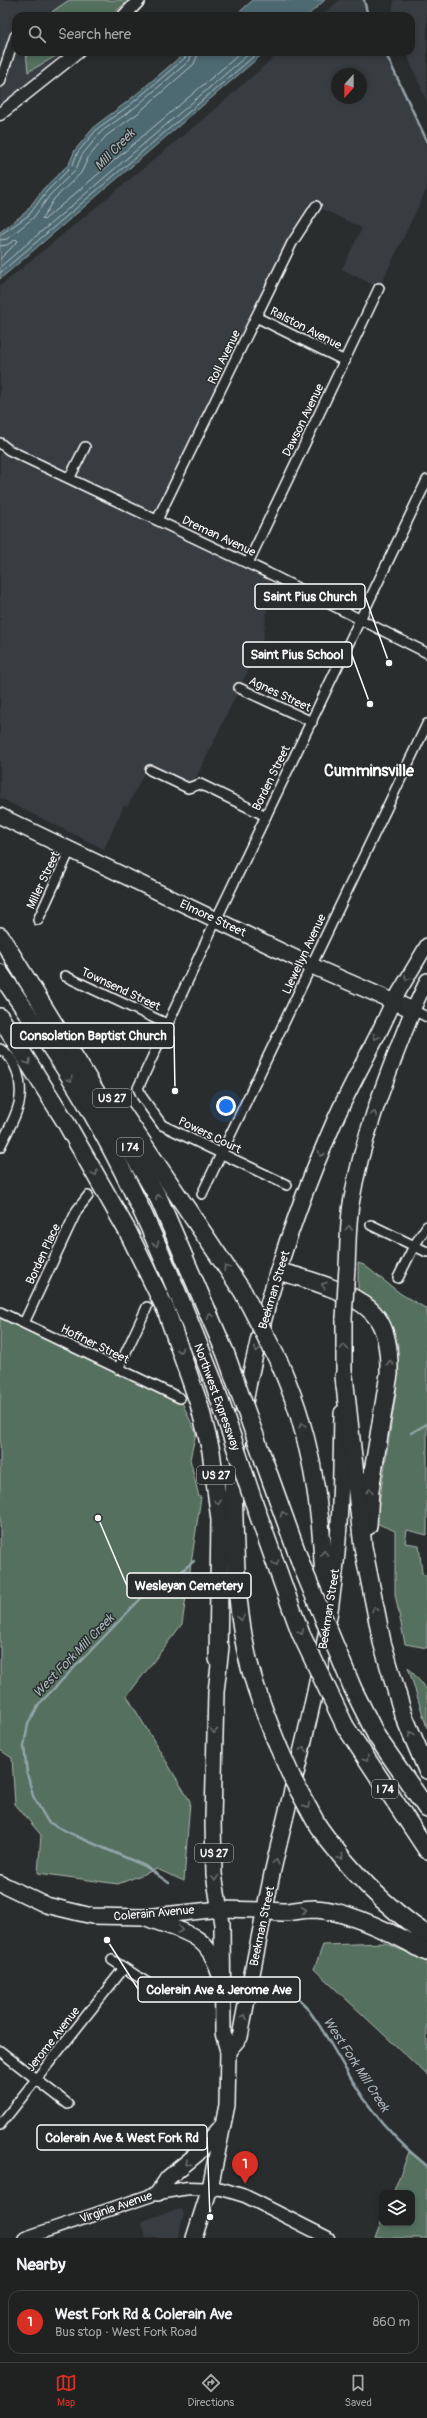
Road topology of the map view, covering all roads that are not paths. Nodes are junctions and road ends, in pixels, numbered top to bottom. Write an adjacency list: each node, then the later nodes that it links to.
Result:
1 (139, 0): 2 (street)
2 (128, 12)
3 (12, 45): 5 (street)
4 (73, 56): 6 (street)
5 (0, 82)
6 (0, 114)
7 (316, 206): 9 (street, Roll Avenue)
8 (379, 288): 10 (street, Dawson Avenue)
9 (256, 317): 10 (street, Ralston Avenue); 15 (street, Roll Avenue)
10 (345, 361): 16 (street, Dawson Avenue)
11 (0, 443): 13 (street, Dreman Avenue)
12 (85, 447): 13 (street)
13 (70, 477): 15 (street, Dreman Avenue)
14 (427, 480): 17 (street, Borden Street)
15 (157, 520): 16 (street, Dreman Avenue)
16 (248, 563): 17 (street, Dreman Avenue)
17 (361, 618): 18 (street, Dreman Avenue); 20 (street, Borden Street)
18 (427, 652)
19 (239, 688): 20 (street, Agnes Street)
20 (312, 722): 24 (street, Borden Street)
21 (427, 724): 31 (street, Llewellyn Avenue)
22 (150, 770): 24 (street)
23 (0, 816): 25 (main road, Elmore Street)
24 (266, 816): 27 (street, Borden Street)
25 (70, 850): 26 (street, Miller Street); 27 (main road, Elmore Street)
26 (38, 920)
27 (216, 920): 31 (main road, Elmore Street); 40 (street, Borden Street)
28 (0, 936): 30 (highway, Northwest Expressway / I 74)
29 (427, 945): 36 (main road, Beekman Street, one-way to 36)
30 (12, 954): 63 (highway, US 27, one-way to 30, bridge); 66 (highway, Northwest Expressway / I 74, one-way to 30, bridge)
31 (312, 966): 36 (main road, Elmore Street); 45 (street, Llewellyn Avenue)
32 (0, 974): 41 (highway, Northwest Expressway / I 74)
33 (65, 976): 40 (street, Townsend Street)
34 (427, 980): 37 (main road, Beekman Street)
35 (0, 988): 41 (highway)
36 (393, 1002): 37 (main road, Elmore Street); 53 (main road, Beekman Street, one-way to 53)
37 (413, 1010): 39 (street, Elmore Street); 59 (main road, Beekman Street, one-way to 37, bridge)
38 (0, 1017): 55 (highway, one-way to 55)
39 (427, 1017)
40 (167, 1024): 43 (street, Borden Street)
41 (41, 1035): 67 (highway, Northwest Expressway / I 74, one-way to 67, bridge)
42 (0, 1049): 44 (street)
43 (138, 1088): 45 (street, Powers Court)
44 (0, 1147)
45 (222, 1154): 46 (street, Powers Court); 47 (street, Llewellyn Avenue)
46 (287, 1185)
47 (202, 1194)
48 (88, 1196): 57 (street, Borden Place)
49 (371, 1225): 51 (street)
50 (427, 1226): 51 (street)
51 (414, 1246): 52 (street); 54 (street)
52 (427, 1252)
53 (279, 1272): 61 (main road, Beekman Street, one-way to 61); 62 (highway, one-way to 53)
54 (398, 1278)
55 (154, 1303): 58 (street); 64 (highway, US 27, one-way to 64)
56 (0, 1312): 57 (street, Hoffner Street)
57 (24, 1323): 58 (street, Hoffner Street)
58 (118, 1368): 60 (street, Hoffner Street)
59 (344, 1376): 62 (highway); 63 (main road, Beekman Street)
60 (180, 1398)
61 (233, 1481): 64 (main road, Beekman Street); 72 (highway, one-way to 72, bridge)
62 (369, 1572): 65 (highway, one-way to 62)
63 (326, 1634): 70 (main road, Beekman Street / US 27, one-way to 63)
64 (218, 1659): 69 (main road, Beekman Street / US 27, one-way to 69)
65 (427, 1770)
66 (427, 1809)
67 (427, 1850)
68 (0, 1883): 71 (main road, Colerain Avenue)
69 (220, 1909): 70 (main road, Colerain Avenue); 71 (main road, Colerain Avenue); 77 (main road, Beekman Street / US 27)
70 (266, 1910): 73 (highway, one-way to 73); 79 (main road, Beekman Street / US 27, one-way to 70)
71 (144, 1917): 77 (main road, one-way to 77)
72 (427, 1935)
73 (427, 1952)
74 (112, 1960): 75 (street)
75 (124, 1968): 76 (street); 80 (street, Jerome Avenue)
76 (151, 1985)
77 (223, 1987): 79 (main road, Beekman Street / US 27)
78 (0, 2051): 80 (street)
79 (228, 2051): 82 (main road, US 27)
80 (36, 2080): 81 (street); 83 (street, Jerome Avenue)
81 (68, 2104)
82 (224, 2124): 84 (main road, US 27); 85 (main road, one-way to 85)
83 (0, 2125)
84 (210, 2188): 85 (street, Virginia Avenue); 87 (main road, US 27); 88 (street, Virginia Avenue)
85 (158, 2193): 86 (street, Virginia Avenue)
86 (25, 2238)
87 (194, 2238)
88 (328, 2238)

